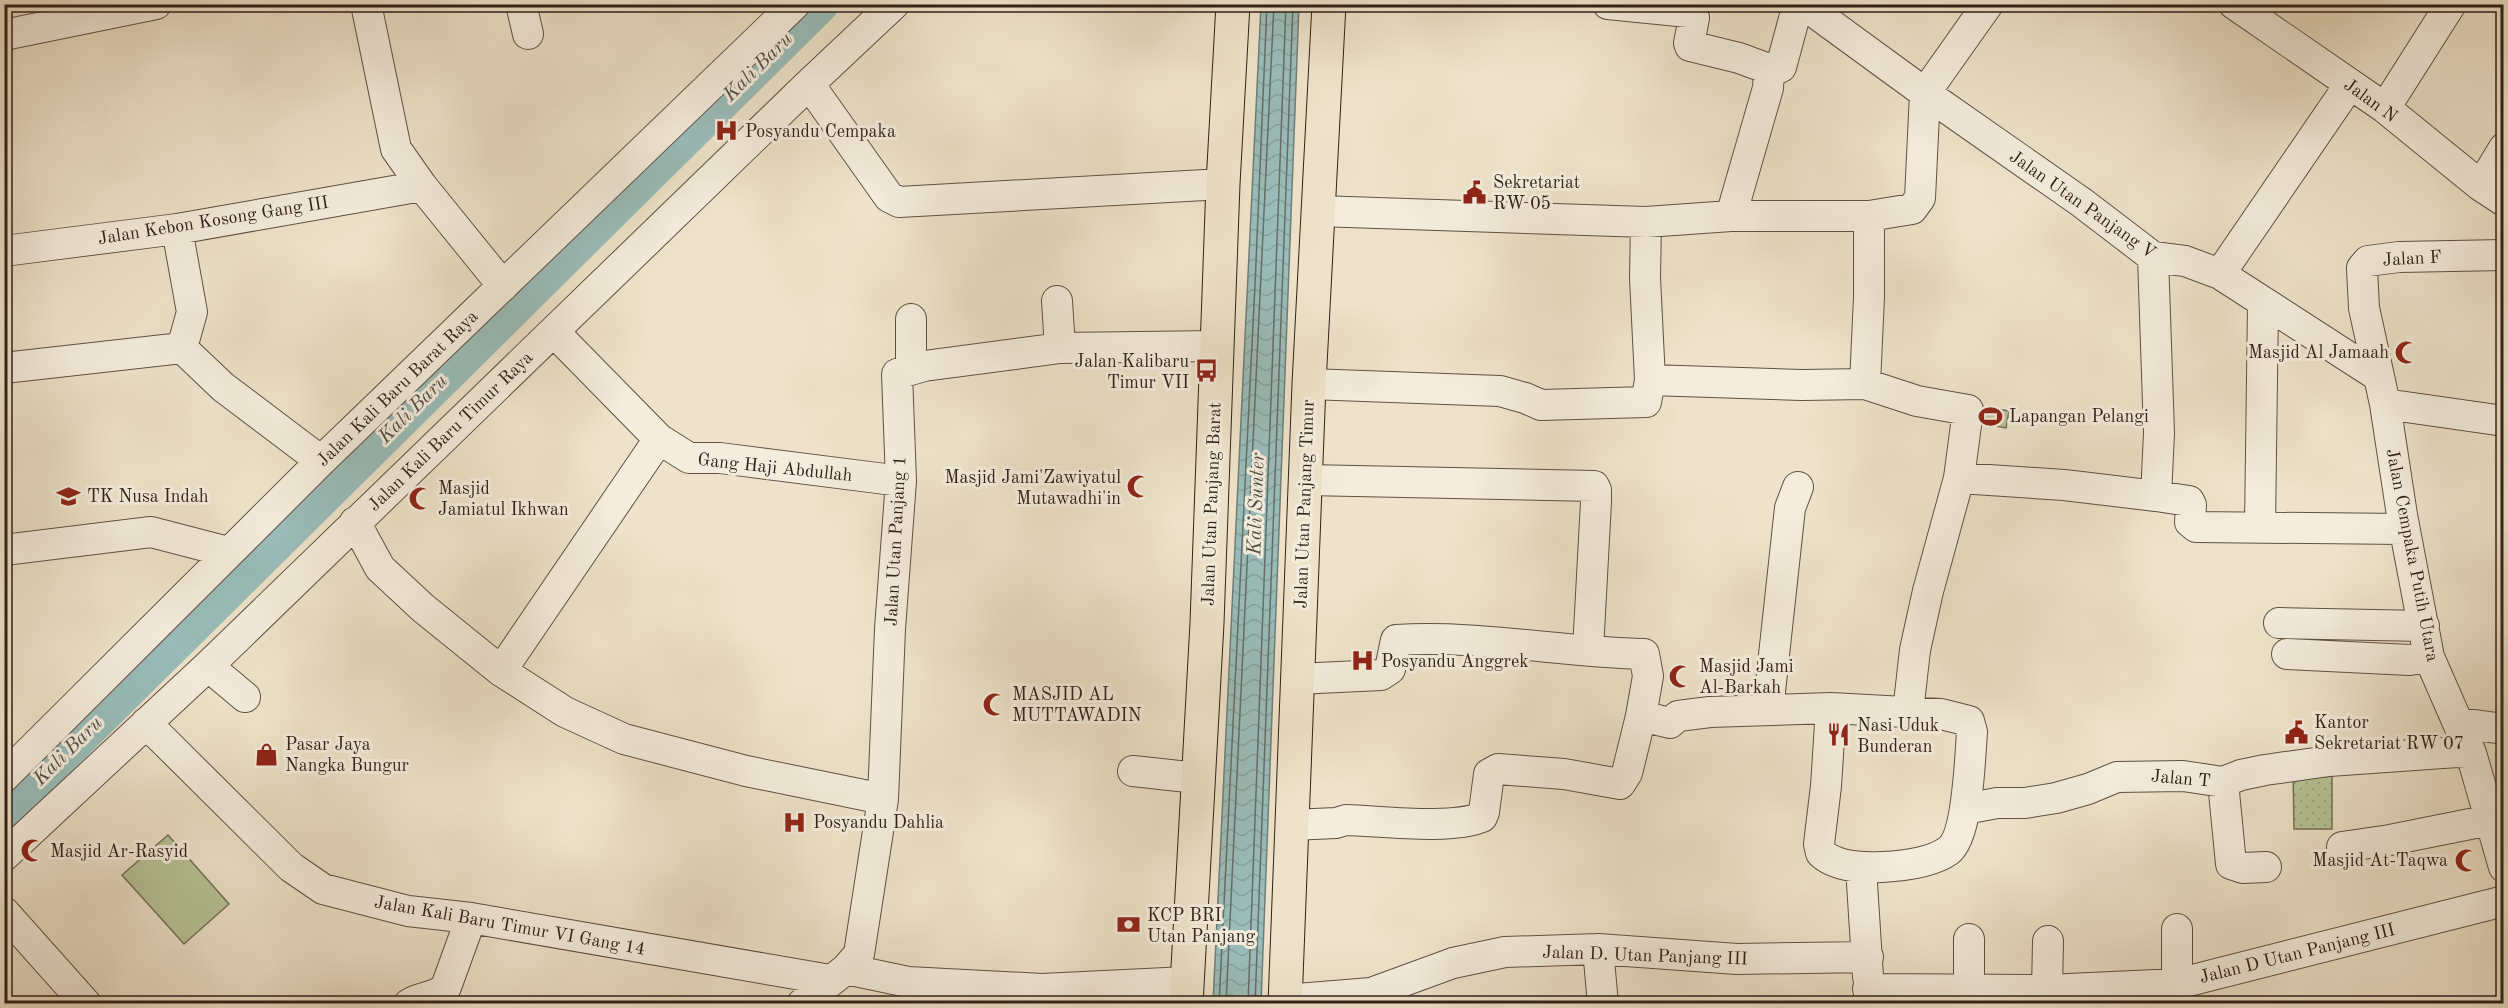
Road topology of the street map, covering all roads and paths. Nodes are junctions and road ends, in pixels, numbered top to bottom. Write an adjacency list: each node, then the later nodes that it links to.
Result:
1 (156, 4): 15 (street)
2 (366, 4): 23 (street)
3 (521, 4): 14 (street)
4 (894, 4): 17 (street, Jalan Kali Baru Timur Raya)
5 (1233, 4): 22 (main road, Jalan Utan Panjang Barat)
6 (1329, 4): 25 (main road, Jalan Utan Panjang Timur)
7 (1608, 4): 13 (street)
8 (1988, 4): 19 (street)
9 (2234, 4): 18 (street, Jalan N)
10 (2451, 4): 20 (street)
11 (794, 5): 34 (street, Jalan Kali Baru Barat Raya)
12 (1805, 6): 16 (street); 19 (street, Jalan Utan Panjang V)
13 (1694, 10): 16 (street)
14 (528, 34)
15 (4, 35)
16 (1771, 72): 26 (street)
17 (809, 84): 22 (street); 38 (street, Jalan Kali Baru Timur Raya)
18 (2350, 84): 20 (street, Jalan N); 33 (street)
19 (1925, 93): 27 (street); 32 (street, Jalan Utan Panjang V)
20 (2385, 108): 24 (street, Jalan N)
21 (2504, 148): 24 (street)
22 (1223, 184): 39 (main road, Jalan Utan Panjang Barat)
23 (422, 186): 29 (street, Jalan Kebon Kosong Gang III); 34 (street)
24 (2492, 193)
25 (1318, 211): 28 (street); 45 (main road, Jalan Utan Panjang Timur)
26 (1731, 216): 27 (street); 28 (street)
27 (1869, 216): 46 (street)
28 (1646, 222): 44 (street)
29 (177, 229): 30 (street, Jalan Kebon Kosong Gang III); 40 (street)
30 (4, 250)
31 (2504, 255): 47 (street, Jalan F)
32 (2153, 257): 33 (street, Jalan Utan Panjang V); 55 (street)
33 (2220, 274): 36 (street, Jalan Utan Panjang V)
34 (503, 286): 50 (street, Jalan Kali Baru Barat Raya)
35 (1057, 301): 41 (street)
36 (2263, 304): 47 (street, Jalan Utan Panjang V); 57 (street)
37 (911, 319): 43 (street)
38 (554, 332): 49 (street, Gang Haji Abdullah); 56 (street, Jalan Kali Baru Timur Raya)
39 (1217, 346): 41 (street); 80 (main road, Jalan Utan Panjang Barat)
40 (182, 348): 42 (street); 50 (street)
41 (1060, 348): 43 (street)
42 (4, 369)
43 (911, 369): 53 (street, Jalan Utan Panjang 1)
44 (1650, 380): 45 (street); 46 (street)
45 (1309, 384): 52 (main road, Jalan Utan Panjang Timur)
46 (1865, 384): 51 (street)
47 (2382, 390): 48 (street); 58 (street, Jalan Cempaka Putih Utara)
48 (2504, 421)
49 (659, 440): 53 (street, Gang Haji Abdullah); 67 (street)
50 (321, 461): 60 (street, Jalan Kali Baru Barat Raya)
51 (1959, 478): 55 (street); 72 (street)
52 (1306, 480): 63 (street); 68 (main road, Jalan Utan Panjang Timur)
53 (901, 482): 82 (street, Jalan Utan Panjang 1)
54 (1798, 487): 71 (street)
55 (2156, 496): 57 (street)
56 (355, 522): 66 (street, Jalan Kali Baru Timur Raya); 67 (street)
57 (2259, 527): 58 (street)
58 (2404, 529): 62 (street, Jalan Cempaka Putih Utara)
59 (4, 550): 60 (street)
60 (228, 552): 79 (street, Jalan Kali Baru Barat Raya)
61 (2279, 623): 62 (street)
62 (2424, 626): 65 (street, Jalan Cempaka Putih Utara)
63 (1588, 650): 68 (street); 73 (street)
64 (2287, 654): 65 (street)
65 (2429, 657): 75 (street, Jalan Cempaka Putih Utara)
66 (208, 666): 69 (street); 74 (street, Jalan Kali Baru Timur Raya)
67 (501, 671): 82 (street)
68 (1297, 679): 85 (main road, Jalan Utan Panjang Timur)
69 (245, 697)
70 (1831, 708): 71 (street); 72 (street); 90 (street)
71 (1768, 710): 73 (street)
72 (1908, 711): 83 (street)
73 (1641, 716): 85 (street)
74 (146, 723): 87 (street, Jalan Kali Baru Timur Raya); 93 (street, Jalan Kali Baru Timur VI Gang 14)
75 (2460, 723): 76 (street); 77 (street, Jalan Cempaka Putih Utara)
76 (2504, 729)
77 (2471, 753): 81 (street, Jalan T); 84 (street, Jalan Cempaka Putih Utara)
78 (1133, 771): 80 (street)
79 (4, 777)
80 (1197, 778): 103 (main road, Jalan Utan Panjang Barat)
81 (2223, 782): 83 (street, Jalan T); 88 (street)
82 (882, 799): 99 (street, Jalan Utan Panjang 1)
83 (1965, 809): 90 (street)
84 (2490, 820): 86 (street); 89 (street, Jalan Cempaka Putih Utara)
85 (1292, 825): 105 (main road, Jalan Utan Panjang Timur)
86 (2342, 847)
87 (4, 856)
88 (2266, 867)
89 (2504, 867)
90 (1861, 868): 98 (street, Jalan D Utan Panjang III)
91 (2504, 901): 100 (street, Jalan D Utan Panjang III)
92 (4, 912): 106 (street)
93 (471, 918): 99 (street, Jalan Kali Baru Timur VI Gang 14); 107 (street)
94 (2176, 929): 100 (street)
95 (1969, 939): 101 (street)
96 (2048, 941): 102 (street)
97 (1598, 949): 98 (street, Jalan D. Utan Panjang III); 105 (street, Jalan D. Utan Panjang III); 109 (street)
98 (1868, 957): 104 (street, Jalan D Utan Panjang III)
99 (838, 974): 103 (street, Jalan Kali Baru Timur VI Gang 14); 108 (street, Jalan Utan Panjang 1)
100 (2177, 984): 102 (street, Jalan D Utan Panjang III)
101 (1969, 990): 102 (street, Jalan D Utan Panjang III); 104 (street, Jalan D Utan Panjang III)
102 (2047, 990)
103 (1186, 993)
104 (1867, 996)
105 (1285, 1002)
106 (86, 1004)
107 (409, 1004)
108 (802, 1004)
109 (1603, 1004)

